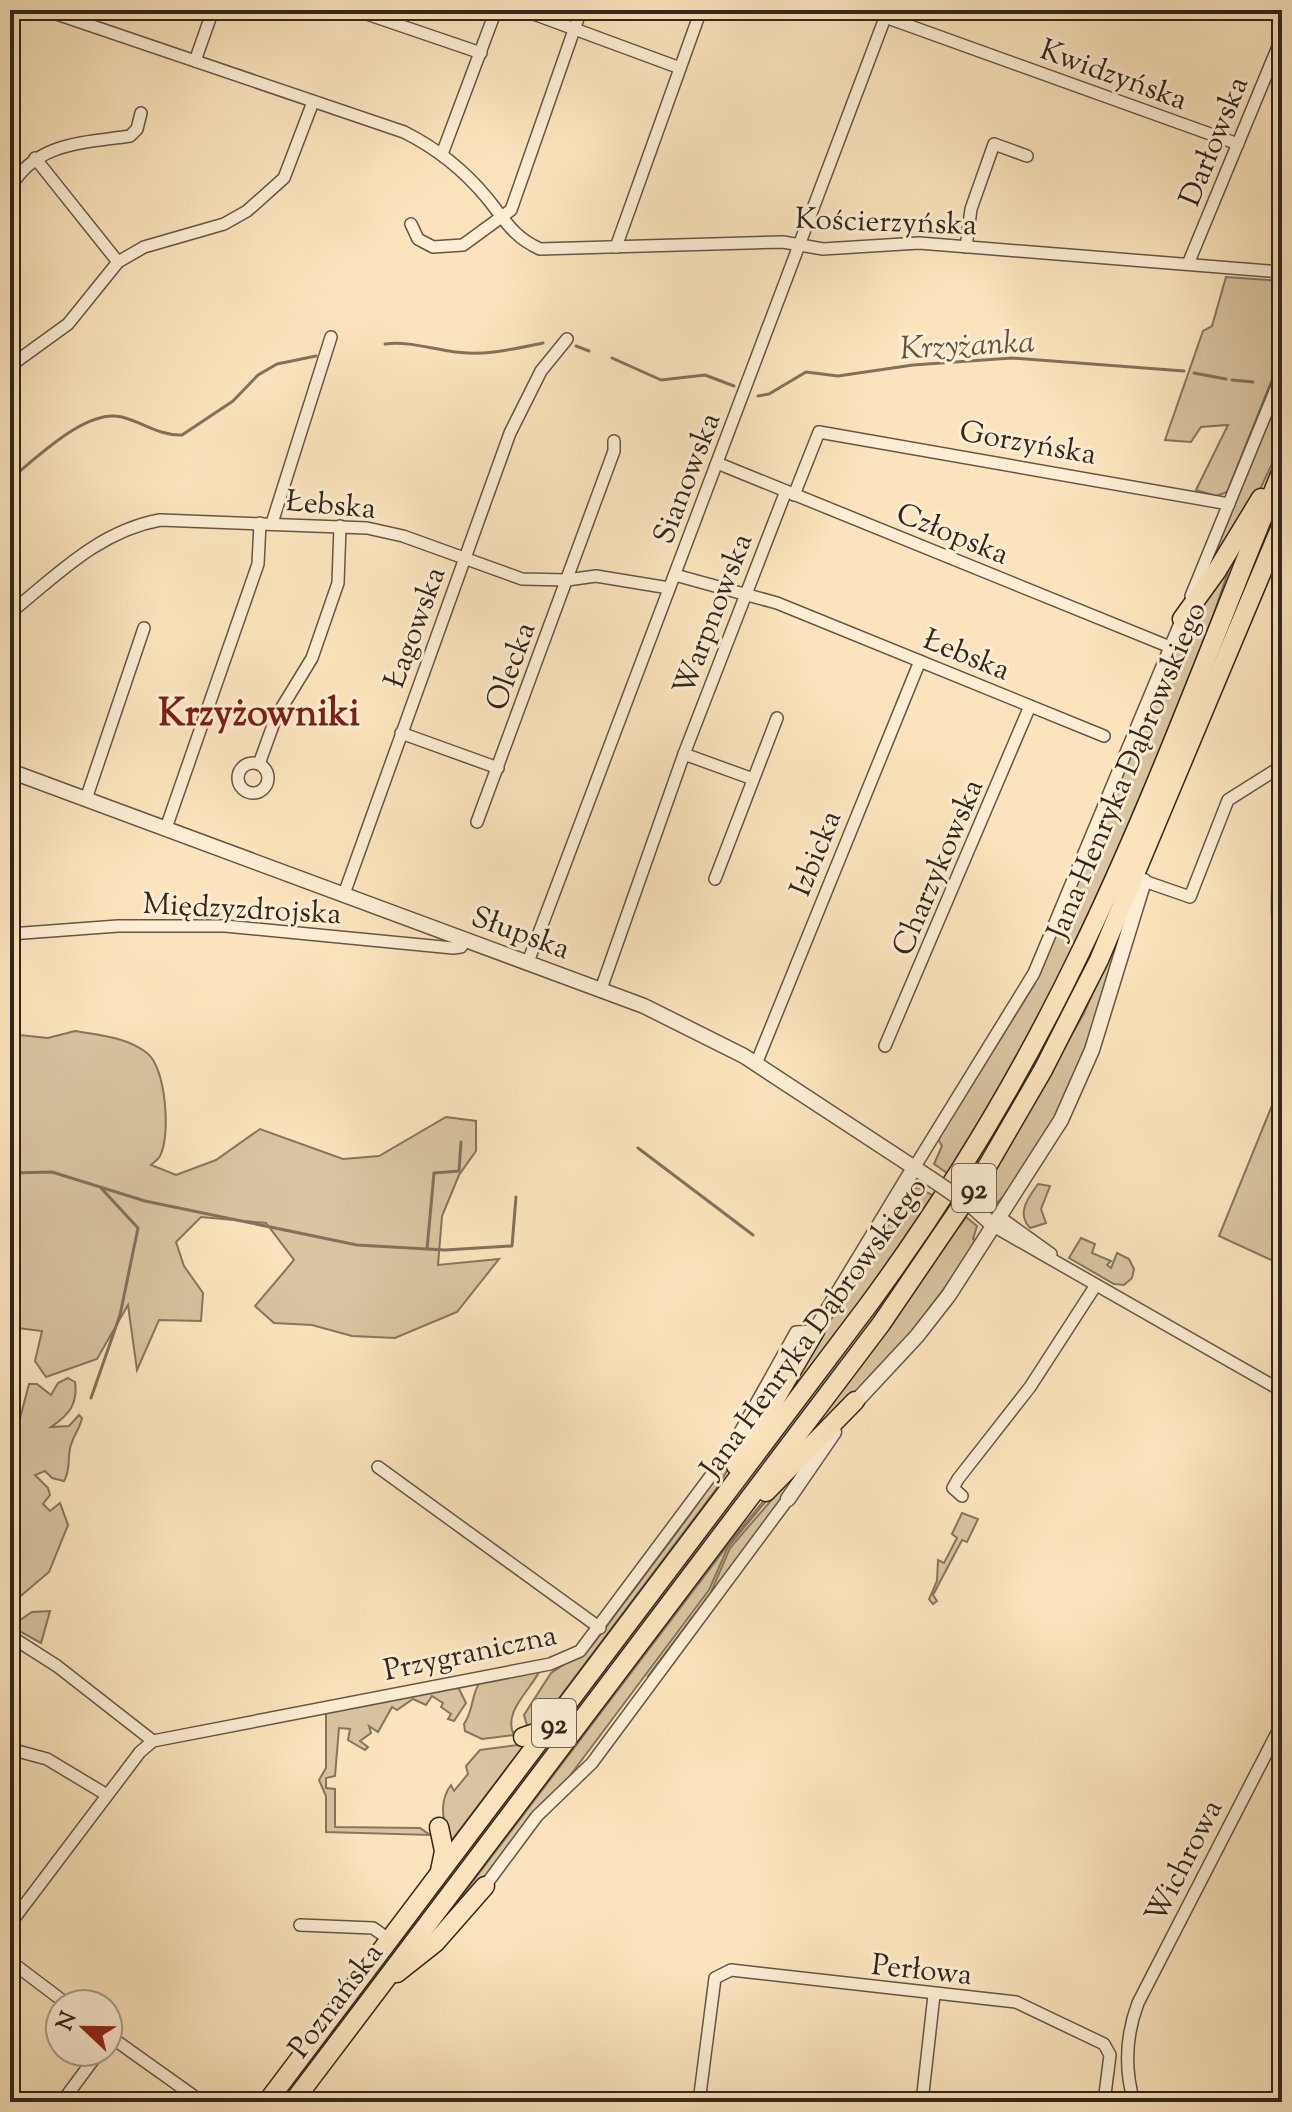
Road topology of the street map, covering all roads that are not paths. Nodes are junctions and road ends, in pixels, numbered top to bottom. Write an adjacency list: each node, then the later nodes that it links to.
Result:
1 (45, 10): 12 (street, Kościerzyńska)
2 (213, 10): 12 (street)
3 (355, 10): 11 (street)
4 (496, 10): 11 (street)
5 (523, 10): 9 (street)
6 (581, 10): 9 (street)
7 (701, 10): 13 (street)
8 (886, 13): 16 (street, Kwidzyńska); 23 (street, Sianowska)
9 (574, 29): 13 (street); 21 (street)
10 (1282, 37): 16 (street, Darłowska)
11 (481, 53): 17 (street)
12 (195, 61): 14 (street, Kościerzyńska)
13 (680, 68): 24 (street)
14 (313, 102): 17 (street, Kościerzyńska); 26 (street)
15 (141, 113): 19 (street)
16 (1238, 144): 27 (street, Darłowska)
17 (442, 154): 21 (street, Kościerzyńska)
18 (1027, 156): 25 (street)
19 (35, 158): 20 (street); 26 (street)
20 (10, 188)
21 (501, 217): 22 (street); 24 (street, Kościerzyńska)
22 (411, 224)
23 (800, 244): 24 (street, Kościerzyńska); 25 (street, Kościerzyńska); 36 (street, Sianowska)
24 (616, 247)
25 (966, 247): 27 (street, Kościerzyńska)
26 (118, 262): 31 (street)
27 (1188, 264): 28 (street, Kościerzyńska)
28 (1282, 272)
29 (331, 337): 40 (street)
30 (567, 339): 43 (street, Łagowska)
31 (10, 366)
32 (1282, 374): 39 (street, Jana Henryka Dąbrowskiego)
33 (819, 432): 38 (street, Warpnowska); 39 (street, Gorzyńska)
34 (614, 441): 45 (street, Olecka)
35 (1282, 461): 49 (main road)
36 (717, 463): 38 (street, Człopska); 44 (street, Sianowska)
37 (1282, 470): 85 (main road, Jana Henryka Dąbrowskiego / 92)
38 (790, 493): 47 (street, Warpnowska); 51 (street, Człopska)
39 (1229, 504): 49 (street, Jana Henryka Dąbrowskiego)
40 (266, 523): 42 (street, Łebska); 48 (street, Łebska); 66 (street)
41 (1282, 524): 64 (main road, Jana Henryka Dąbrowskiego / 92)
42 (340, 526): 43 (street, Łebska); 58 (street)
43 (464, 559): 45 (street, Łebska); 55 (street, Łagowska)
44 (675, 575): 46 (street, Sianowska); 47 (street, Łebska)
45 (567, 580): 46 (street, Łebska); 60 (street, Olecka)
46 (669, 588): 72 (street, Sianowska)
47 (745, 595): 52 (street, Łebska); 57 (street, Warpnowska)
48 (10, 613)
49 (1182, 619): 51 (street, Jana Henryka Dąbrowskiego)
50 (144, 628): 63 (street)
51 (1170, 647): 76 (street, Jana Henryka Dąbrowskiego)
52 (920, 661): 53 (street, Łebska); 75 (street, Izbicka)
53 (1030, 706): 56 (street, Łebska); 74 (street, Charzykowska)
54 (777, 718): 62 (street)
55 (401, 733): 60 (street); 69 (street, Łagowska)
56 (1104, 736)
57 (684, 754): 62 (street); 73 (street, Warpnowska)
58 (259, 764)
59 (1282, 766): 68 (street)
60 (498, 768): 65 (street, Olecka)
61 (10, 771): 63 (street, Słupska)
62 (753, 779): 67 (street)
63 (86, 799): 66 (street, Słupska)
64 (1168, 800): 68 (main road); 86 (main road, Jana Henryka Dąbrowskiego / 92)
65 (477, 822)
66 (166, 828): 69 (street, Słupska)
67 (715, 879)
68 (1144, 881): 77 (street)
69 (344, 894): 71 (street, Słupska)
70 (10, 934): 71 (street, Międzyzdrojska)
71 (466, 939): 72 (street, Słupska)
72 (528, 962): 73 (street, Słupska)
73 (601, 989): 75 (street, Słupska)
74 (885, 1046)
75 (756, 1064): 76 (street, Słupska)
76 (914, 1168): 77 (street, Słupska, bridge); 79 (street)
77 (998, 1222): 78 (street); 81 (street)
78 (1096, 1285): 80 (street); 83 (street)
79 (815, 1331): 85 (main road); 87 (street, Przygraniczna)
80 (1282, 1391)
81 (855, 1401): 84 (street); 86 (main road)
82 (378, 1467): 87 (street)
83 (962, 1496)
84 (788, 1499): 97 (street)
85 (718, 1505): 90 (main road, Jana Henryka Dąbrowskiego / 92)
86 (718, 1539): 100 (main road, Jana Henryka Dąbrowskiego / 92)
87 (600, 1628): 92 (street, Przygraniczna)
88 (10, 1636): 92 (street)
89 (1282, 1723): 116 (street, Wichrowa)
90 (550, 1728): 91 (main road); 96 (main road, Jana Henryka Dąbrowskiego / 92)
91 (523, 1737)
92 (153, 1741): 94 (street)
93 (10, 1749): 94 (street)
94 (107, 1795): 98 (street)
95 (439, 1827): 96 (main road)
96 (437, 1878): 101 (main road, Jana Henryka Dąbrowskiego / 92)
97 (485, 1886): 103 (main road)
98 (10, 1924)
99 (300, 1925): 101 (street)
100 (422, 1931): 103 (main road, Poznańska / 92)
101 (390, 1940): 109 (main road, Poznańska / 92)
102 (10, 1961): 104 (street)
103 (382, 1984): 110 (main road, Poznańska / 92)
104 (46, 1988)
105 (934, 1995): 108 (street, Perłowa); 114 (street); 115 (street, Perłowa)
106 (124, 2047): 112 (street)
107 (87, 2068): 111 (street)
108 (700, 2099): 113 (street)
109 (268, 2101)
110 (294, 2101)
111 (62, 2102)
112 (202, 2102)
113 (743, 2102)
114 (922, 2102)
115 (1104, 2102)
116 (1134, 2102)

